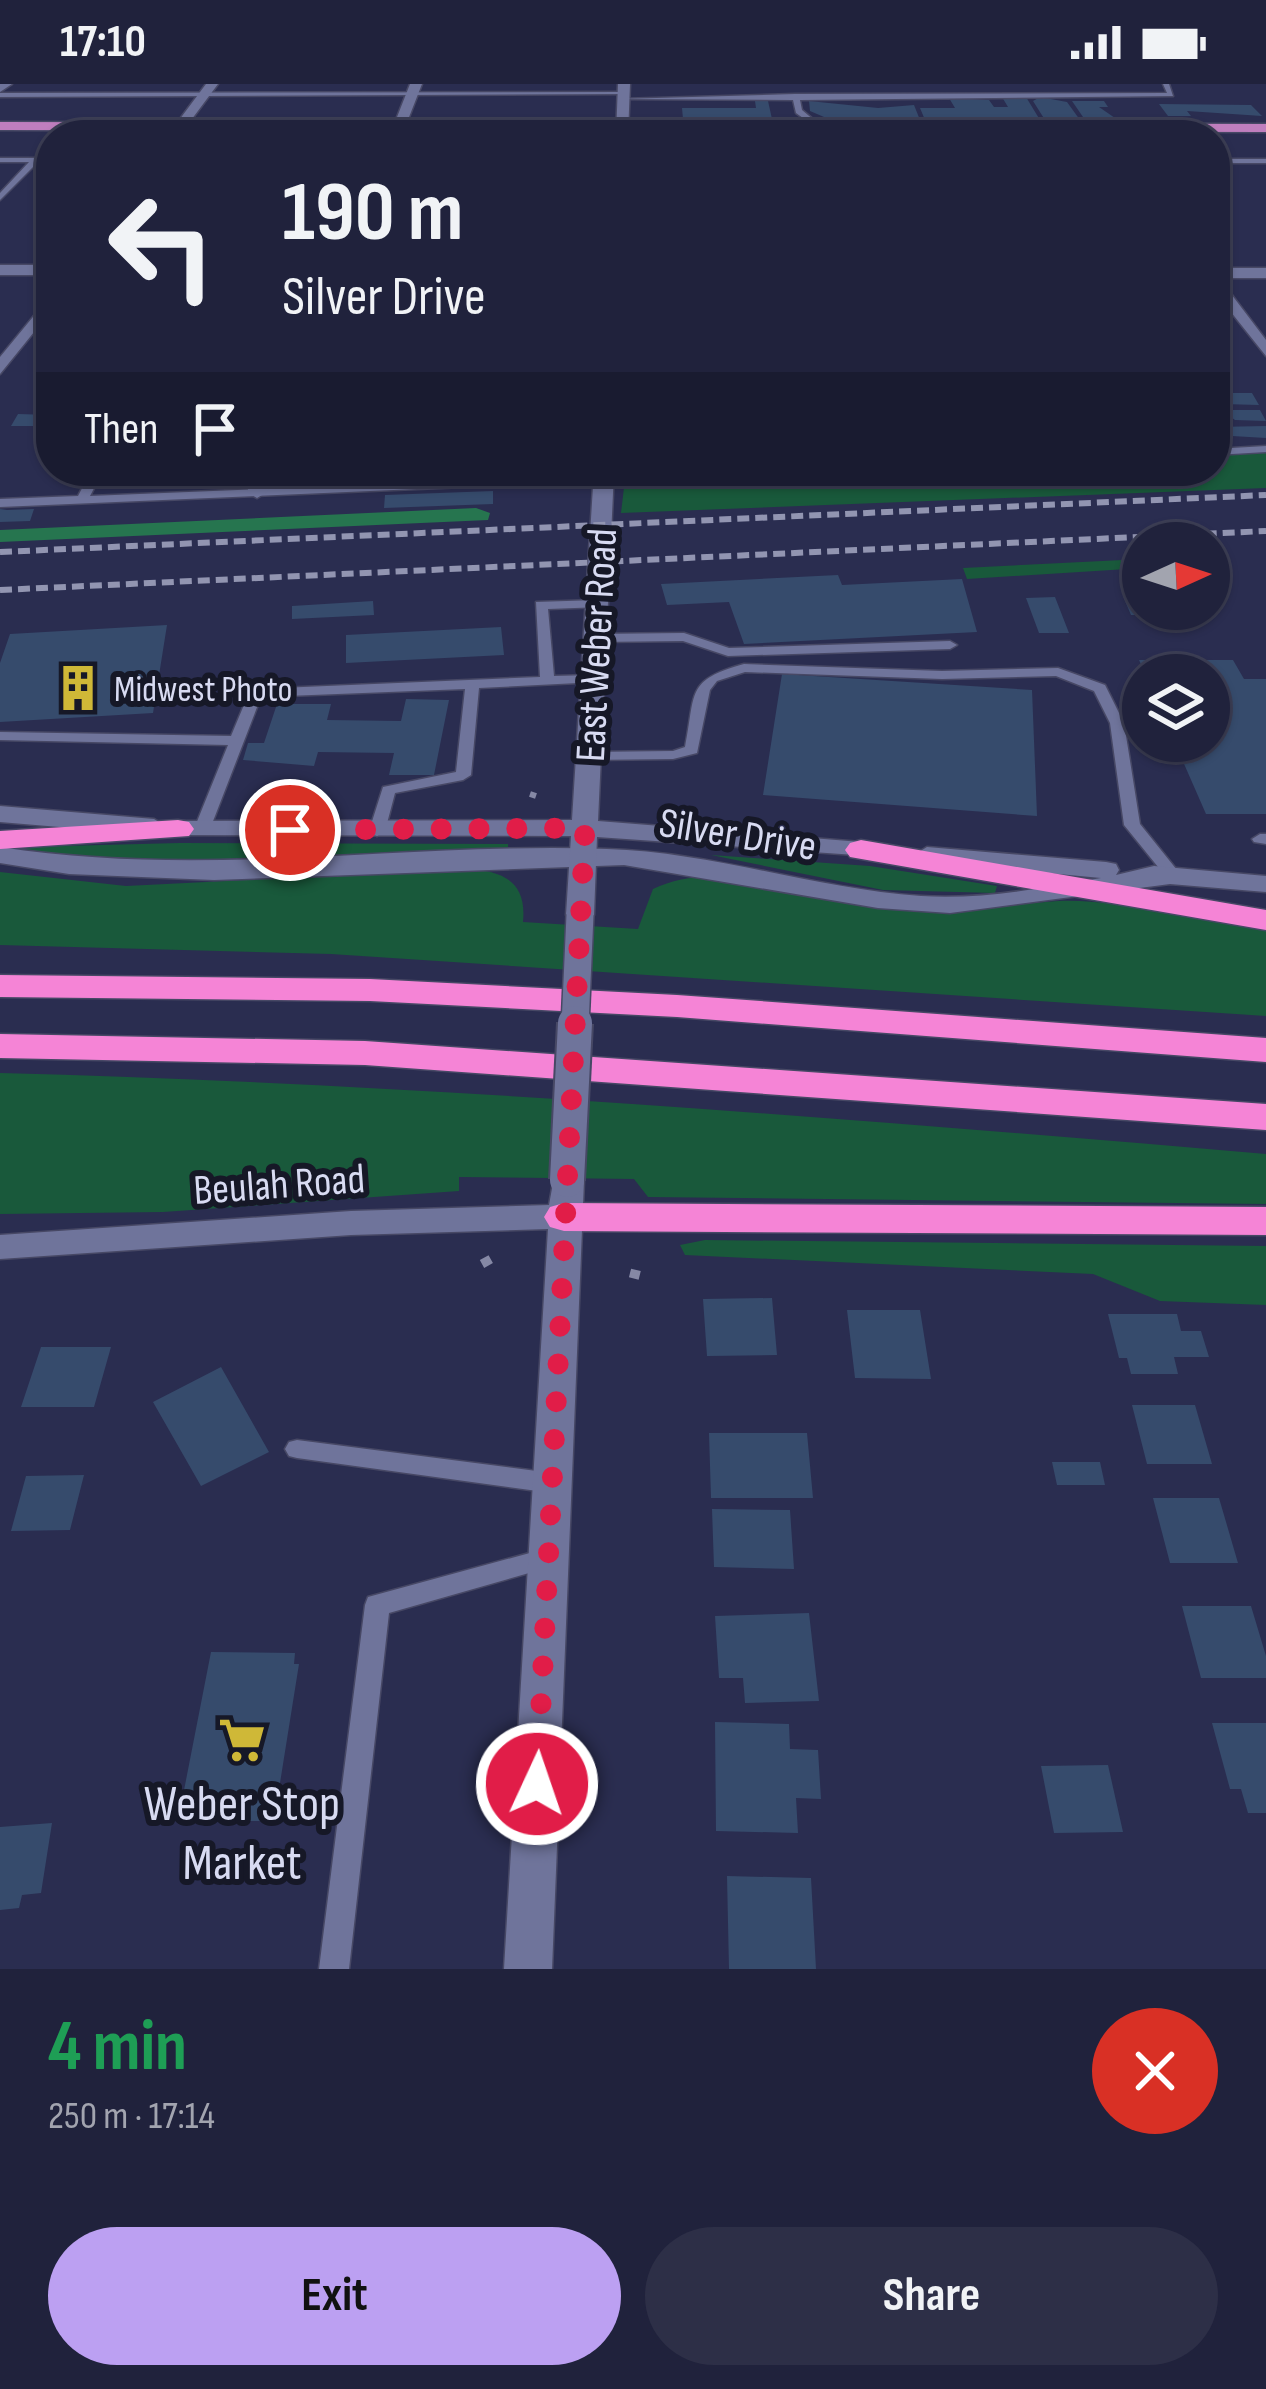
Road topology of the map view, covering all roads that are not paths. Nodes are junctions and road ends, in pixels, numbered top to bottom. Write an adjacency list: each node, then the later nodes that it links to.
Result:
1 (110, 84): 10 (lane)
2 (313, 84): 9 (lane)
3 (1166, 84): 11 (lane)
4 (2, 89): 10 (lane)
5 (208, 89): 9 (lane); 10 (lane); 12 (street)
6 (414, 89): 7 (lane); 9 (lane); 13 (street)
7 (519, 89): 8 (lane)
8 (624, 92): 11 (lane)
9 (307, 94)
10 (100, 95)
11 (795, 96): 14 (lane)
12 (185, 120)
13 (402, 120)
14 (810, 120)
15 (0, 126): 16 (main road)
16 (36, 127)
17 (1266, 128): 18 (main road)
18 (1230, 129)
19 (0, 160): 20 (lane)
20 (36, 160): 23 (lane)
21 (1230, 162): 22 (lane)
22 (1264, 163)
23 (0, 198)
24 (0, 270): 25 (street)
25 (36, 270)
26 (1266, 273): 27 (street)
27 (1230, 276)
28 (1230, 298): 30 (street)
29 (36, 320): 31 (street)
30 (1266, 350)
31 (0, 369)
32 (1266, 449): 33 (lane)
33 (1230, 451)
34 (89, 486): 39 (lane)
35 (259, 486): 38 (street)
36 (424, 486): 38 (lane)
37 (602, 486): 41 (street, East Weber Road)
38 (256, 492): 39 (lane)
39 (82, 500): 40 (lane)
40 (0, 503)
41 (597, 604): 42 (street, East Weber Road); 45 (lane)
42 (595, 638): 43 (lane); 44 (street, East Weber Road)
43 (950, 645)
44 (593, 679): 45 (lane); 49 (street, East Weber Road)
45 (547, 681): 46 (lane)
46 (472, 684): 48 (lane); 52 (lane)
47 (0, 736): 48 (lane)
48 (237, 741): 51 (lane)
49 (588, 756): 54 (street, East Weber Road); 57 (lane)
50 (0, 814): 51 (street, Silver Drive)
51 (190, 829): 52 (street, Silver Drive); 53 (highway)
52 (376, 831): 54 (street, Silver Drive)
53 (0, 840)
54 (584, 842): 55 (street, Silver Drive); 56 (street, Silver Drive); 59 (street, Silver Drive); 65 (street, East Weber Road, bridge)
55 (861, 850): 57 (street, Silver Drive); 59 (highway)
56 (0, 855)
57 (1173, 875): 58 (street, Silver Drive); 59 (street, Silver Drive)
58 (1266, 884)
59 (1069, 887): 60 (highway)
60 (1266, 920)
61 (0, 986): 63 (highway)
62 (0, 1046): 64 (highway)
63 (1266, 1050)
64 (1266, 1117)
65 (566, 1198): 66 (highway); 67 (street, Beulah Road); 69 (street, East Weber Road)
66 (1266, 1221)
67 (0, 1247)
68 (297, 1449): 69 (lane)
69 (552, 1483): 70 (street, East Weber Road)
70 (548, 1558): 71 (lane); 72 (street, East Weber Road)
71 (334, 1969)
72 (528, 1969)

